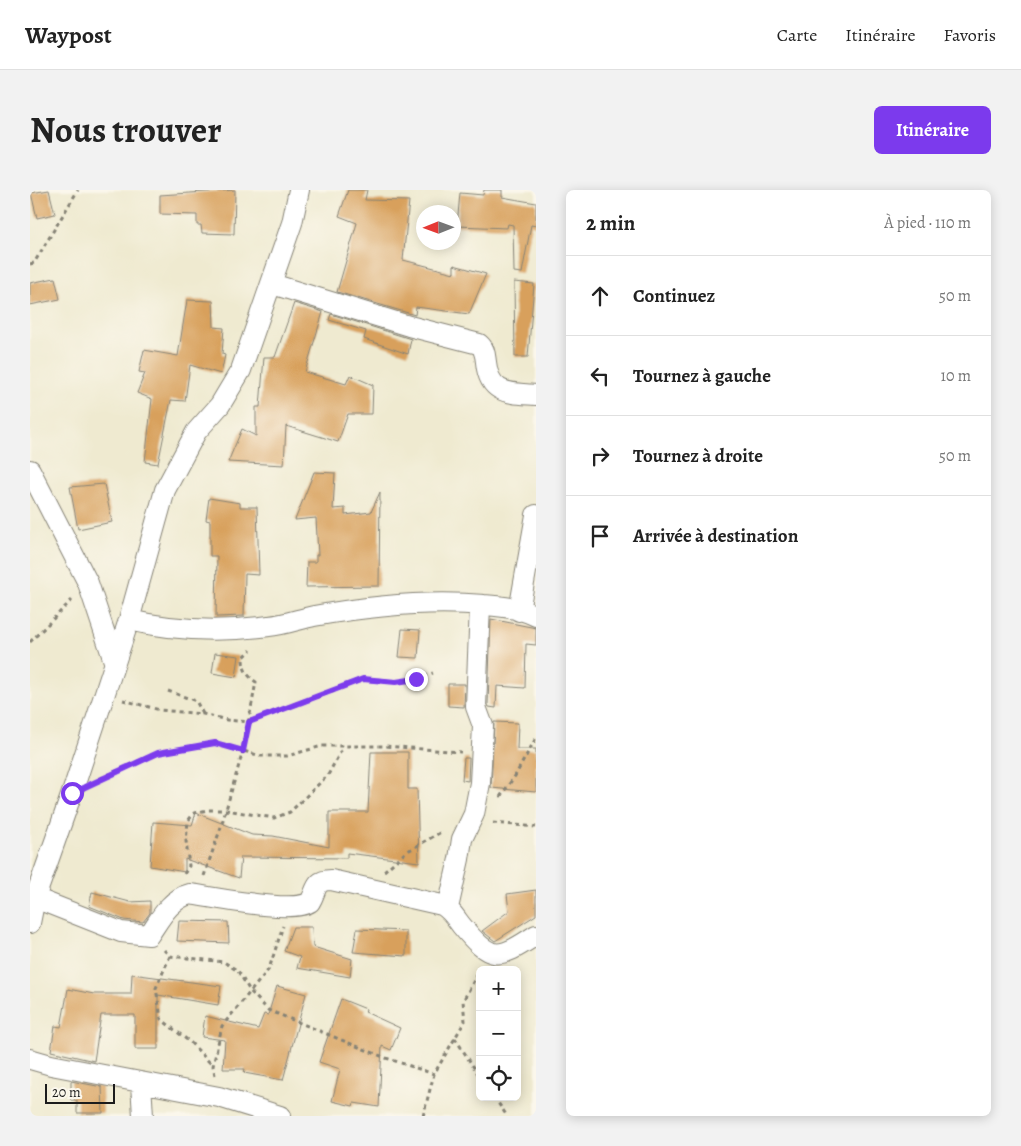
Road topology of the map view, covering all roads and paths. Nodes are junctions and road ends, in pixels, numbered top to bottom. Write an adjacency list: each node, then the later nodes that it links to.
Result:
1 (78, 190): 3 (path)
2 (299, 190): 4 (street)
3 (30, 264)
4 (272, 284): 5 (street); 11 (street)
5 (536, 395)
6 (30, 470): 8 (street)
7 (536, 515): 10 (street)
8 (88, 583): 13 (path); 14 (street)
9 (480, 605): 10 (street); 12 (street); 23 (street)
10 (528, 613)
11 (129, 620): 12 (street); 14 (street)
12 (270, 626): 19 (path)
13 (30, 642)
14 (114, 661): 17 (street)
15 (433, 673): 19 (path)
16 (168, 691): 18 (path)
17 (103, 695): 18 (path); 24 (street)
18 (203, 714): 19 (path)
19 (249, 722): 22 (path)
20 (536, 738): 25 (path)
21 (343, 747): 22 (path); 23 (path); 26 (path)
22 (243, 751): 24 (path); 26 (path)
23 (483, 753): 30 (street)
24 (72, 793): 28 (street)
25 (497, 800)
26 (226, 810): 27 (path); 27 (path)
27 (182, 897): 29 (street); 32 (street)
28 (35, 898): 31 (street); 32 (street)
29 (290, 906): 30 (street); 36 (path)
30 (448, 908): 33 (street)
31 (30, 923)
32 (149, 935): 34 (path)
33 (536, 935)
34 (170, 956): 36 (path); 39 (path)
35 (476, 978): 37 (path)
36 (250, 991): 39 (path); 41 (path)
37 (455, 1038): 40 (path); 41 (path)
38 (30, 1059): 42 (street)
39 (213, 1066): 43 (path)
40 (476, 1071)
41 (434, 1074): 47 (path)
42 (141, 1083): 43 (street); 45 (street)
43 (219, 1097): 46 (street)
44 (497, 1101): 48 (path)
45 (143, 1116)
46 (280, 1116)
47 (423, 1116)
48 (507, 1116)

